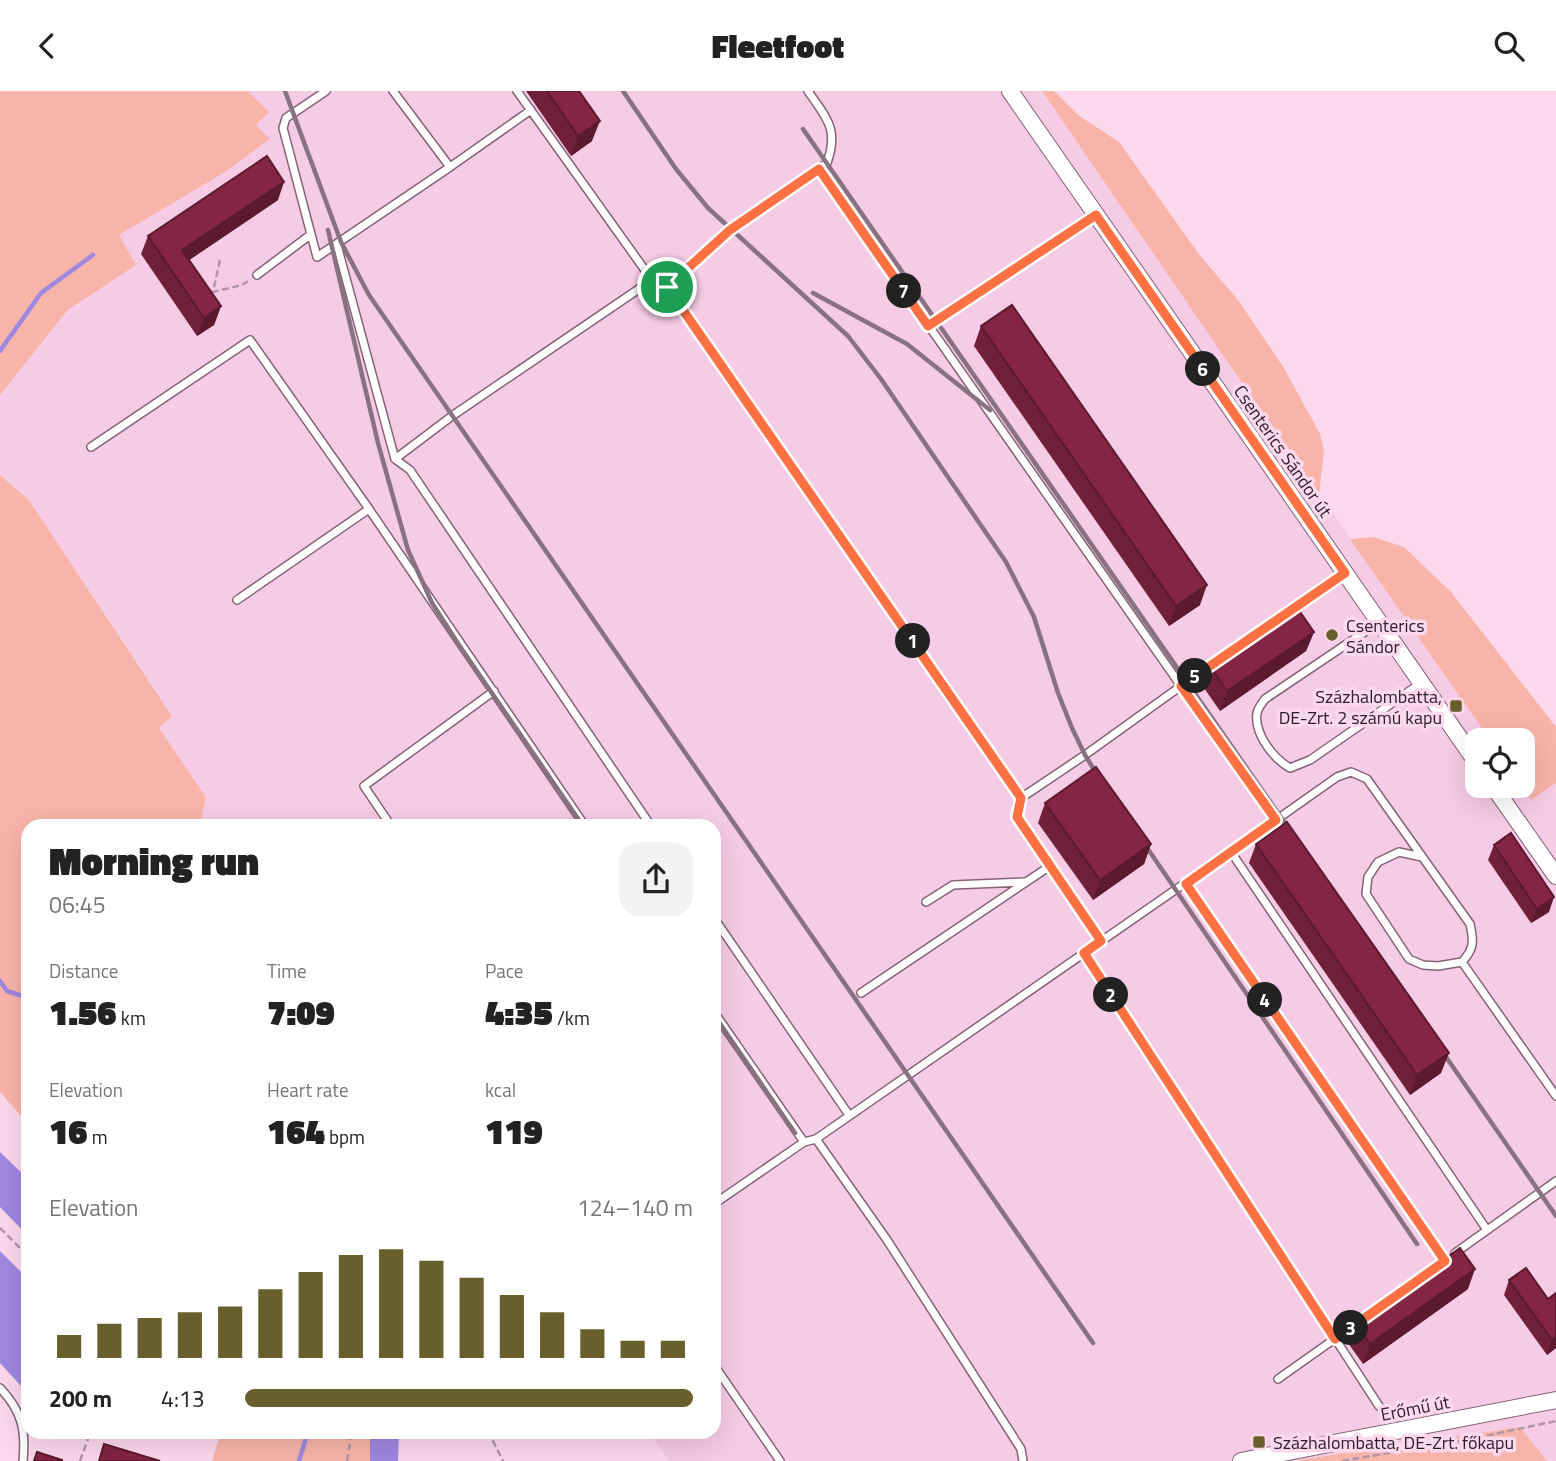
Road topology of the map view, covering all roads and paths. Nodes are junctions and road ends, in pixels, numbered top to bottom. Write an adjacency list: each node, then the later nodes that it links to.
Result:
1 (326, 91): 10 (lane)
2 (393, 91): 7 (lane)
3 (517, 91): 6 (lane)
4 (808, 91): 8 (lane)
5 (1010, 91): 9 (street, Csenterics Sándor út)
6 (531, 110): 7 (lane); 14 (lane)
7 (450, 167): 11 (lane)
8 (819, 169): 15 (lane); 16 (lane)
9 (1096, 215): 16 (lane); 20 (street, Csenterics Sándor út)
10 (310, 235): 11 (lane); 13 (lane)
11 (337, 245): 18 (lane)
12 (220, 260): 13 (path)
13 (257, 275)
14 (652, 281): 15 (lane); 18 (lane)
15 (667, 287): 27 (lane)
16 (928, 326): 24 (lane)
17 (90, 447): 19 (lane)
18 (395, 459): 31 (lane)
19 (369, 509): 21 (lane); 25 (lane)
20 (1345, 573): 22 (street, Csenterics Sándor út); 24 (lane)
21 (237, 600)
22 (1379, 622): 23 (street, Csenterics Sándor út); 23 (lane)
23 (1421, 683): 26 (street, Csenterics Sándor út)
24 (1181, 686): 27 (lane); 32 (lane)
25 (494, 691): 29 (lane); 30 (lane)
26 (1465, 746)
27 (1021, 798): 35 (lane)
28 (1501, 798): 36 (street)
29 (386, 819)
30 (579, 819)
31 (646, 819)
32 (1276, 820): 33 (lane); 34 (lane)
33 (1231, 852): 38 (lane); 53 (lane)
34 (1422, 857): 43 (lane); 43 (lane)
35 (1050, 866): 37 (lane); 41 (lane)
36 (1556, 876)
37 (1026, 882): 39 (lane); 44 (lane)
38 (1186, 884): 41 (lane); 55 (lane)
39 (926, 902)
40 (721, 928): 47 (lane)
41 (1101, 941): 42 (lane)
42 (1084, 953): 47 (lane); 58 (lane)
43 (1462, 962): 46 (lane)
44 (861, 993)
45 (721, 1021): 49 (lane)
46 (1556, 1097)
47 (849, 1115): 48 (lane)
48 (816, 1139): 49 (lane); 75 (lane)
49 (804, 1142): 51 (lane)
50 (1556, 1181): 53 (lane)
51 (721, 1199)
52 (0, 1228): 54 (path)
53 (1487, 1230): 55 (lane)
54 (21, 1249)
55 (1445, 1261): 56 (lane)
56 (1434, 1268)
57 (1368, 1316): 58 (lane)
58 (1335, 1339): 60 (lane); 63 (lane)
59 (721, 1375): 74 (lane)
60 (1278, 1380)
61 (0, 1388): 65 (lane)
62 (1556, 1400): 76 (street, Erőmű út)
63 (1379, 1406)
64 (1556, 1420): 77 (path)
65 (21, 1422)
66 (24, 1439): 70 (lane)
67 (88, 1439): 71 (path)
68 (351, 1439): 72 (path)
69 (492, 1439): 73 (path)
70 (23, 1461)
71 (80, 1461)
72 (347, 1461)
73 (503, 1461)
74 (780, 1461)
75 (1023, 1461)
76 (1241, 1461)
77 (1342, 1461)

